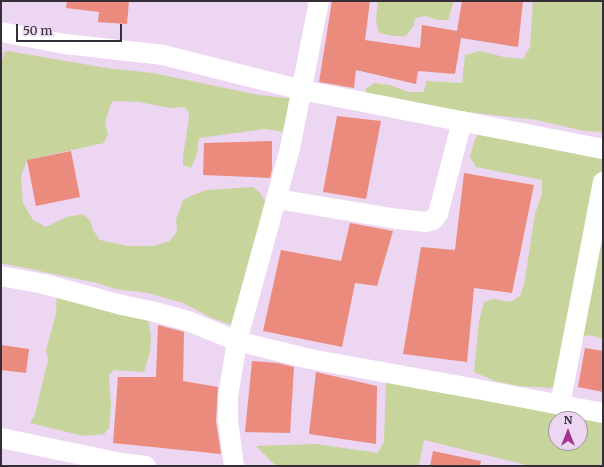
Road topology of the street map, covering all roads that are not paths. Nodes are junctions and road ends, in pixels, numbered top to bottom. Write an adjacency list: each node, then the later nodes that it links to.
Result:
1 (319, 1): 3 (street)
2 (1, 32): 3 (street)
3 (302, 90): 4 (street); 7 (street)
4 (462, 121): 5 (street); 7 (street)
5 (603, 149)
6 (603, 182): 10 (street)
7 (277, 199): 9 (street)
8 (1, 276): 9 (street)
9 (237, 341): 10 (street); 14 (street)
10 (560, 405): 11 (street)
11 (603, 413)
12 (1, 438): 13 (street)
13 (146, 466)
14 (234, 466)

